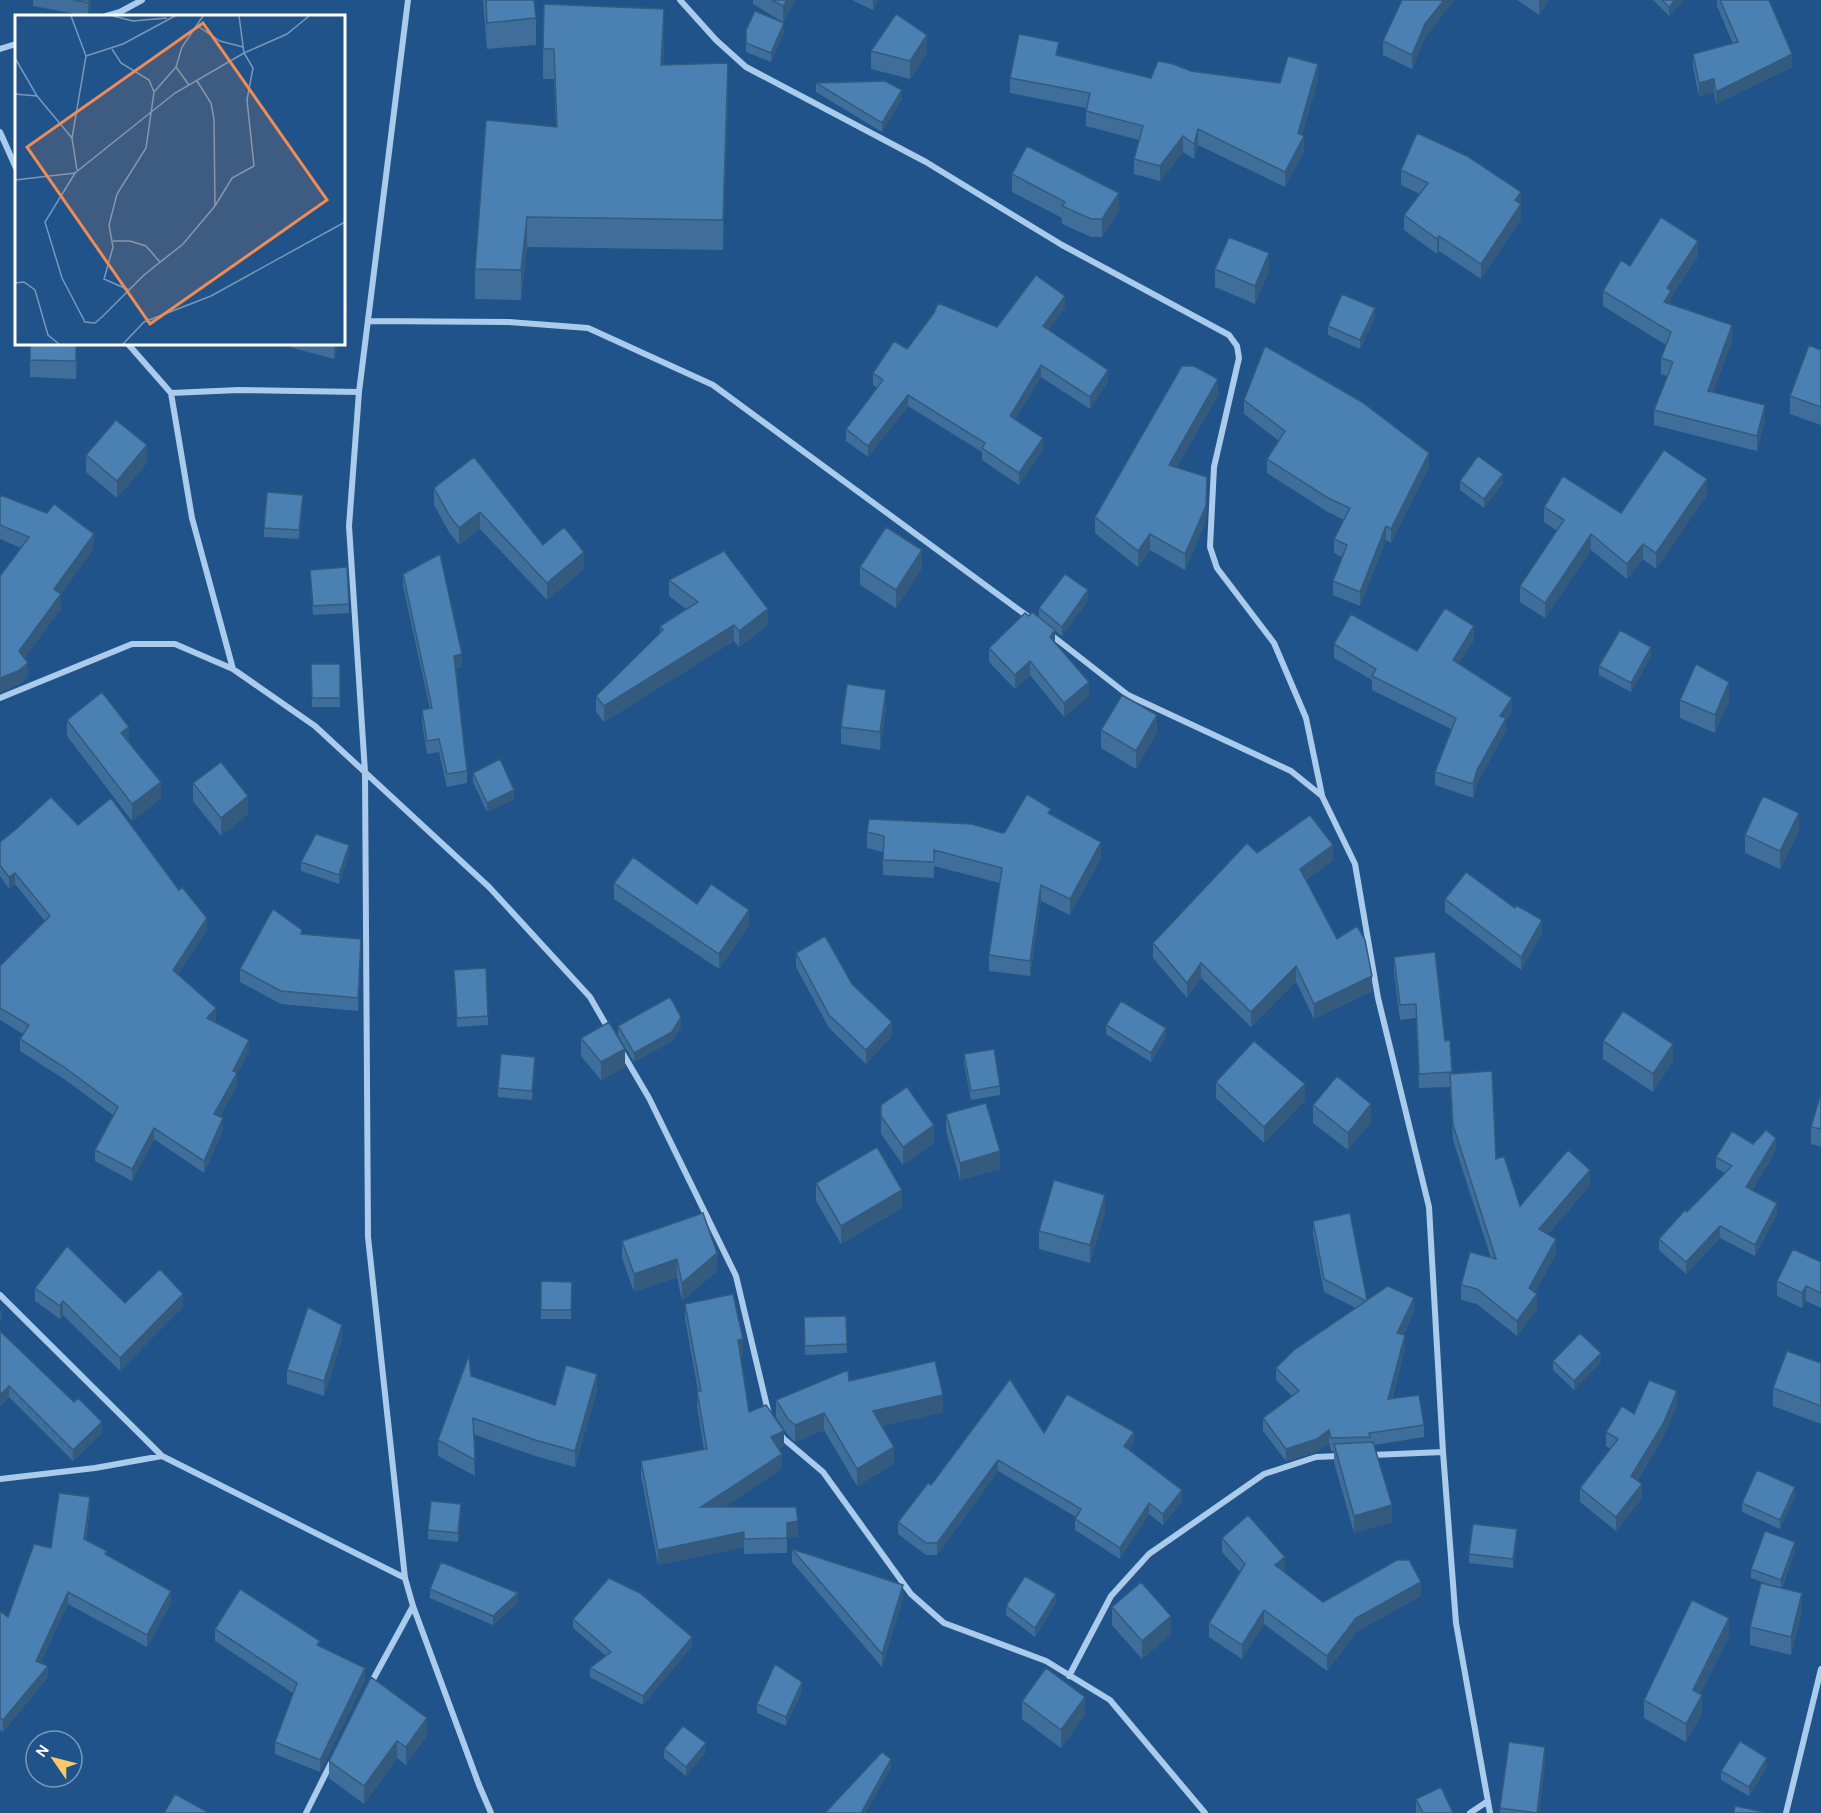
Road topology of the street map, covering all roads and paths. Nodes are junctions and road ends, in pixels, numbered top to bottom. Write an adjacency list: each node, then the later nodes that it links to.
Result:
1 (142, 0): 4 (street)
2 (408, 0): 9 (street)
3 (680, 0): 18 (street)
4 (110, 15)
5 (15, 44): 6 (street)
6 (0, 49)
7 (0, 132): 8 (street)
8 (15, 166)
9 (369, 321): 11 (street); 13 (street)
10 (129, 345): 12 (street)
11 (359, 392): 12 (street); 17 (street)
12 (171, 393): 15 (street)
13 (1034, 621)
14 (1044, 628): 18 (street)
15 (233, 669): 16 (street); 17 (street)
16 (0, 698)
17 (365, 772): 19 (street); 27 (street)
18 (1322, 796): 22 (street)
19 (613, 1037)
20 (619, 1047): 30 (street)
21 (0, 1295): 24 (street)
22 (1443, 1452): 23 (street); 33 (street)
23 (1362, 1455)
24 (162, 1456): 26 (street); 27 (street)
25 (1350, 1456): 30 (street)
26 (0, 1479)
27 (405, 1578): 28 (street)
28 (413, 1606): 31 (street); 35 (street)
29 (1821, 1669): 39 (street)
30 (1069, 1676): 36 (street)
31 (364, 1697)
32 (338, 1750): 34 (street)
33 (1488, 1802): 37 (street); 38 (street)
34 (306, 1813)
35 (491, 1813)
36 (1205, 1813)
37 (1470, 1813)
38 (1490, 1813)
39 (1786, 1813)

